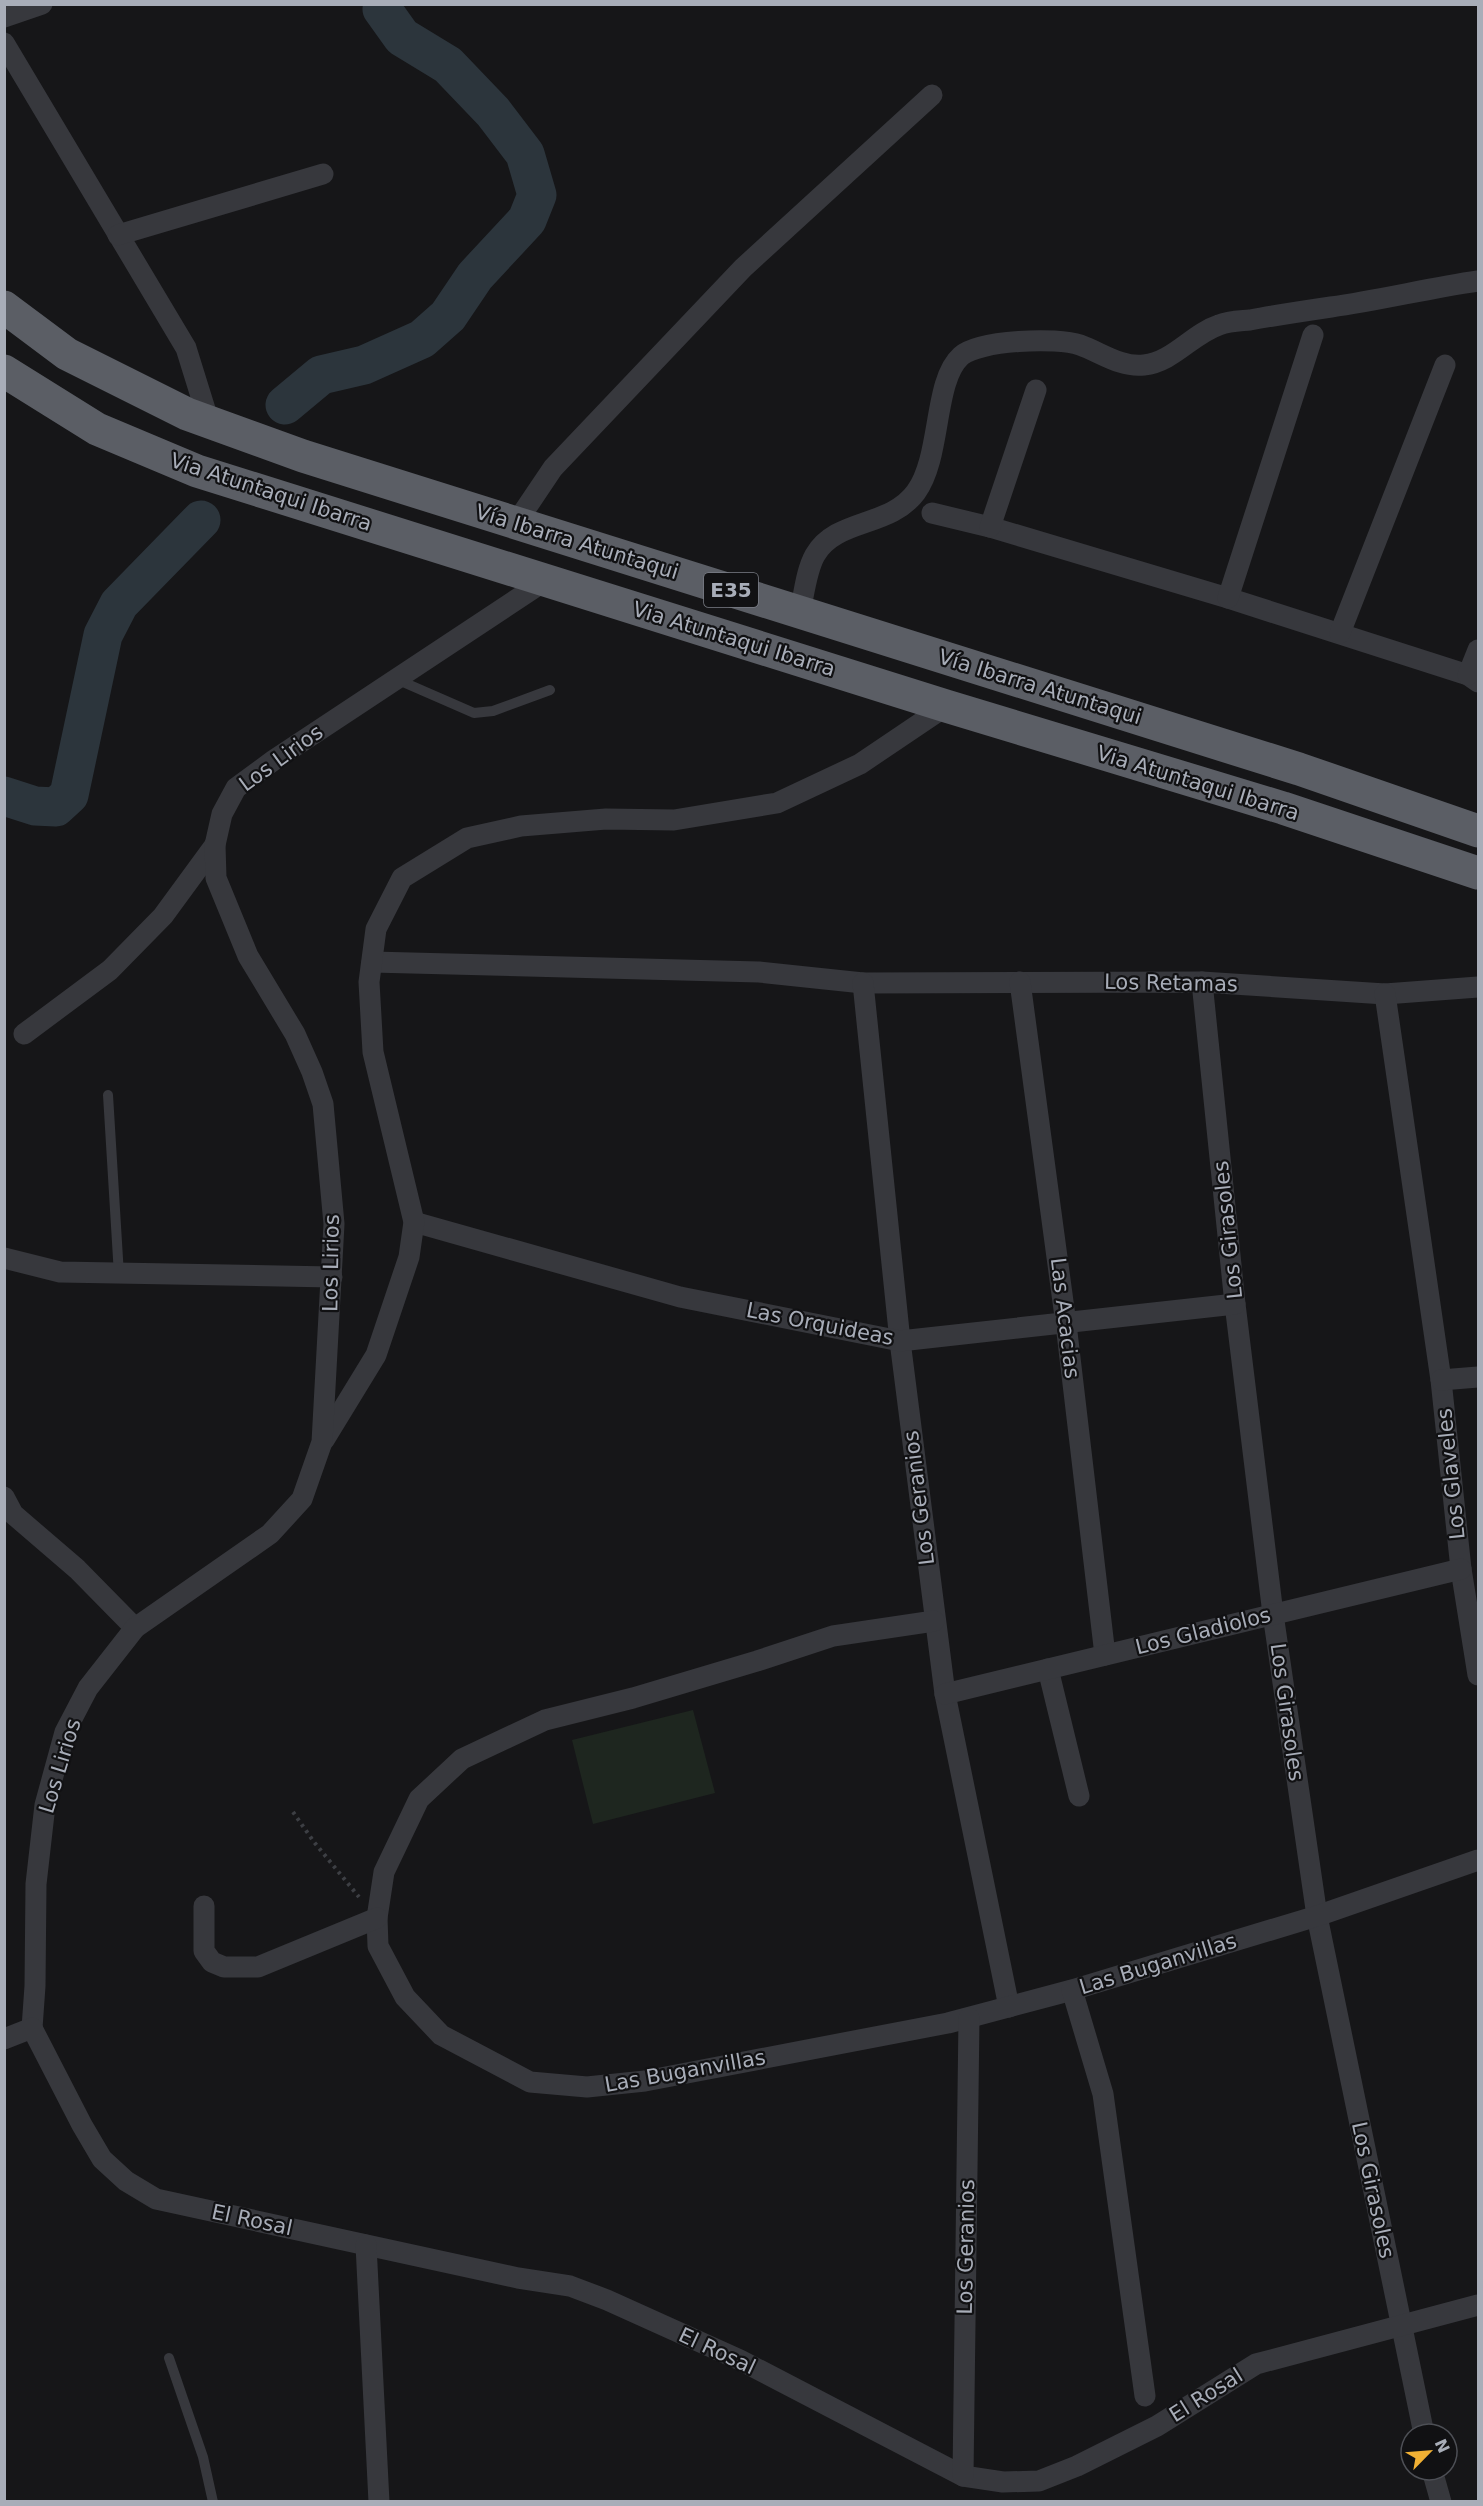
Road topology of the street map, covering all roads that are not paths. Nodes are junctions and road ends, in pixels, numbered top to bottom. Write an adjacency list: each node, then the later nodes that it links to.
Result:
1 (42, 4): 2 (street)
2 (4, 17)
3 (4, 43): 6 (street)
4 (932, 95): 16 (street)
5 (323, 174): 6 (street)
6 (118, 235): 14 (street)
7 (1479, 281): 20 (street)
8 (4, 307): 14 (highway, Vía Ibarra Atuntaqui / E35)
9 (1313, 335): 19 (street)
10 (1445, 365): 21 (street)
11 (4, 371): 13 (highway, Via Atuntaqui Ibarra / E35)
12 (1036, 390): 17 (street)
13 (18, 391): 18 (highway, Via Atuntaqui Ibarra / E35)
14 (209, 422): 16 (highway, Vía Ibarra Atuntaqui / E35)
15 (932, 513): 17 (street)
16 (516, 523): 20 (highway, Vía Ibarra Atuntaqui / E35)
17 (990, 527): 19 (street)
18 (546, 580): 23 (street, Los Lirios); 26 (highway, Via Atuntaqui Ibarra / E35)
19 (1228, 598): 21 (street)
20 (800, 612): 27 (highway, Vía Ibarra Atuntaqui / E35)
21 (1340, 633): 24 (street)
22 (1479, 650): 24 (street)
23 (396, 679): 25 (lane); 28 (street, Los Lirios)
24 (1474, 679)
25 (550, 690)
26 (946, 706): 29 (highway, Via Atuntaqui Ibarra / E35); 30 (street)
27 (1479, 831)
28 (215, 844): 36 (street); 41 (street, Los Lirios)
29 (1479, 873)
30 (372, 962): 33 (street, Los Retamas); 38 (street)
31 (1020, 982): 32 (street, Los Retamas); 33 (street, Los Retamas); 43 (street, Las Acacias)
32 (1202, 982): 35 (street, Los Retamas); 42 (street, Los Girasoles)
33 (863, 983): 44 (street, Los Geranios)
34 (1479, 987): 35 (street, Los Retamas)
35 (1385, 994): 46 (street, Los Glaveles)
36 (24, 1034)
37 (108, 1095): 40 (lane)
38 (414, 1222): 44 (street, Las Orquideas); 47 (street)
39 (4, 1258): 40 (street)
40 (119, 1275): 41 (street)
41 (332, 1276): 47 (street, Los Lirios)
42 (1235, 1304): 43 (street, Las Orquideas); 50 (street, Los Girasoles)
43 (1066, 1324): 44 (street, Las Orquideas); 53 (street, Las Acacias)
44 (900, 1341): 51 (street, Los Geranios)
45 (1479, 1377): 46 (street)
46 (1441, 1380): 49 (street, Los Glaveles)
47 (322, 1442): 52 (street, Los Lirios)
48 (7, 1509): 52 (street)
49 (1461, 1569): 50 (street, Los Gladiolos); 55 (street, Los Glaveles)
50 (1273, 1614): 53 (street, Los Gladiolos); 60 (street, Los Girasoles)
51 (934, 1621): 56 (street, Los Geranios); 61 (street, Las Buganvillas)
52 (135, 1628): 65 (street, Los Lirios)
53 (1105, 1655): 54 (street, Los Gladiolos)
54 (1048, 1669): 56 (street, Los Gladiolos); 57 (street)
55 (1479, 1675)
56 (945, 1694): 63 (street, Los Geranios)
57 (1079, 1796)
58 (1479, 1860): 60 (street, Las Buganvillas)
59 (204, 1906): 61 (street)
60 (1317, 1916): 62 (street, Las Buganvillas); 69 (street, Los Girasoles)
61 (377, 1918): 64 (street, Las Buganvillas)
62 (1072, 1990): 63 (street, Las Buganvillas); 71 (street)
63 (1009, 2007): 64 (street, Las Buganvillas)
64 (969, 2018): 73 (street, Los Geranios)
65 (32, 2028): 66 (street); 67 (street, El Rosal)
66 (4, 2039)
67 (366, 2245): 73 (street, El Rosal); 77 (street)
68 (1479, 2305): 69 (street, El Rosal)
69 (1400, 2324): 72 (street, Los Girasoles); 75 (street, El Rosal)
70 (169, 2358): 76 (lane)
71 (1145, 2396)
72 (1421, 2422)
73 (963, 2476): 75 (street, El Rosal)
74 (1435, 2482): 78 (street)
75 (1039, 2491)
76 (213, 2502)
77 (379, 2502)
78 (1441, 2502)

